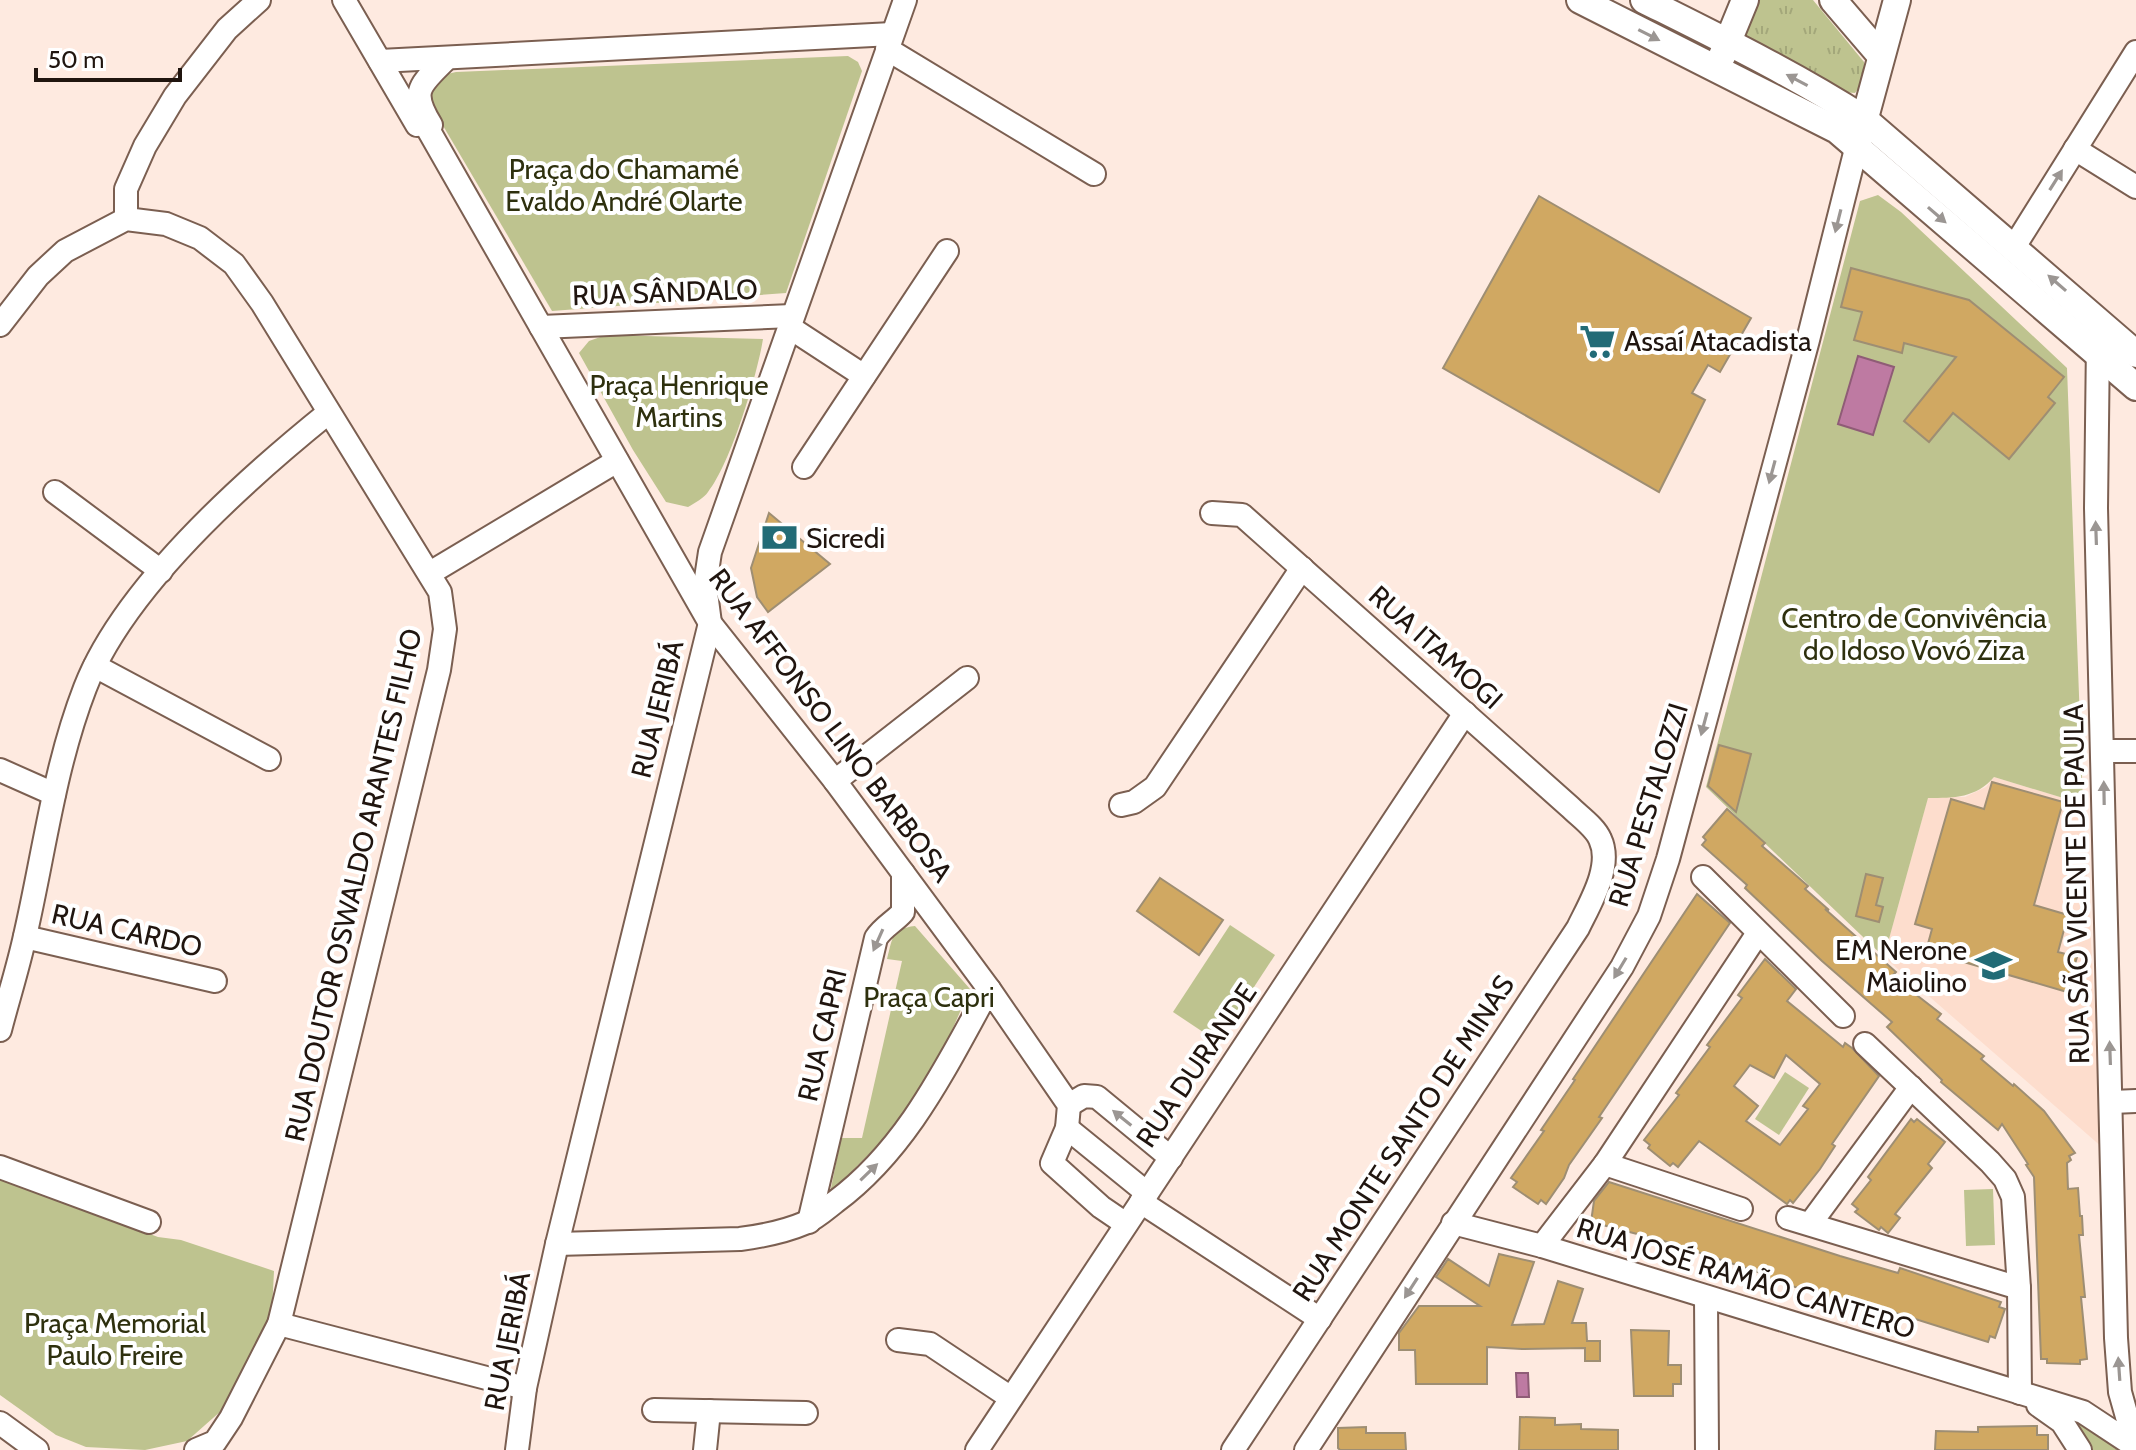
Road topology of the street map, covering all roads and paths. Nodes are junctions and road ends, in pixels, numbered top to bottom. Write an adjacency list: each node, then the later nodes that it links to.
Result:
1 (259, 0): 22 (street)
2 (344, 0): 14 (street, RUA AFFONSO LINO BARBOSA)
3 (905, 0): 9 (street, RUA JERIBÁ)
4 (1580, 0): 15 (main road, one-way to 15)
5 (1644, 0): 10 (main road)
6 (1745, 0): 10 (main road)
7 (1833, 0): 12 (main road)
8 (1896, 0): 12 (main road)
9 (889, 41): 13 (street); 20 (street); 26 (street, RUA JERIBÁ)
10 (1728, 42): 15 (main road); 16 (main road, one-way to 10)
11 (2136, 52): 19 (street)
12 (1881, 56): 16 (main road)
13 (447, 58): 14 (street); 17 (street, RUA AFFONSO LINO BARBOSA)
14 (380, 61): 17 (street, RUA AFFONSO LINO BARBOSA)
15 (1716, 69): 18 (main road)
16 (1864, 119): 18 (main road); 23 (main road)
17 (429, 131): 28 (street, RUA AFFONSO LINO BARBOSA)
18 (1857, 145): 29 (main road, one-way to 29); 74 (street, RUA PESTALOZZI, one-way to 74)
19 (2075, 149): 21 (street); 23 (street, one-way to 19)
20 (1094, 174)
21 (2136, 187)
22 (126, 219): 27 (street); 33 (street, RUA DOUTOR OSWALDO ARANTES FILHO)
23 (2014, 247): 25 (main road, one-way to 23)
24 (947, 251): 31 (street)
25 (2099, 320): 29 (street, RUA SÃO VICENTE DE PAULA); 30 (main road)
26 (791, 322): 28 (street, RUA SÂNDALO); 31 (street); 41 (street, RUA JERIBÁ)
27 (0, 325)
28 (541, 327): 34 (street, RUA AFFONSO LINO BARBOSA)
29 (2098, 354): 32 (main road); 45 (street, RUA SÃO VICENTE DE PAULA, one-way to 29)
30 (2136, 354)
31 (864, 376): 35 (street)
32 (2136, 387)
33 (328, 413): 39 (street); 40 (street, RUA DOUTOR OSWALDO ARANTES FILHO)
34 (617, 461): 40 (street); 41 (street, RUA AFFONSO LINO BARBOSA)
35 (804, 467)
36 (55, 492): 39 (street)
37 (1212, 513): 38 (street, RUA ITAMOGI)
38 (1302, 568): 44 (street, RUA ITAMOGI); 51 (street)
39 (161, 571): 42 (street)
40 (430, 573): 81 (street, RUA DOUTOR OSWALDO ARANTES FILHO)
41 (710, 623): 49 (street, RUA AFFONSO LINO BARBOSA); 76 (street, RUA JERIBÁ)
42 (95, 666): 47 (street); 50 (street)
43 (967, 678): 49 (street)
44 (1465, 713): 52 (street, RUA ITAMOGI); 67 (street, RUA DURANDE)
45 (2103, 751): 46 (street); 65 (street, RUA SÃO VICENTE DE PAULA, one-way to 45)
46 (2136, 751)
47 (269, 759)
48 (0, 770): 50 (street)
49 (835, 781): 53 (street, RUA AFFONSO LINO BARBOSA)
50 (54, 794): 56 (street)
51 (1121, 805)
52 (1604, 851): 80 (street, RUA MONTE SANTO DE MINAS)
53 (903, 873): 58 (street, RUA AFFONSO LINO BARBOSA); 73 (street, RUA CAPRI, one-way to 73)
54 (1703, 877): 55 (street)
55 (1758, 933): 59 (street); 68 (street)
56 (25, 937): 57 (street, RUA CARDO); 60 (street)
57 (215, 981)
58 (989, 989): 63 (street, RUA AFFONSO LINO BARBOSA); 73 (street, one-way to 58)
59 (1843, 1016)
60 (0, 1030)
61 (1865, 1044): 62 (street)
62 (1911, 1087): 78 (street); 78 (street)
63 (1064, 1099): 66 (street); 67 (street, one-way to 63)
64 (2136, 1101): 65 (street)
65 (2112, 1102): 90 (street, RUA SÃO VICENTE DE PAULA, one-way to 65)
66 (1067, 1128): 70 (street); 75 (street)
67 (1171, 1158): 70 (street, RUA DURANDE)
68 (1605, 1164): 71 (street); 77 (street)
69 (0, 1167): 72 (street)
70 (1144, 1198): 75 (street, RUA DURANDE); 80 (street)
71 (1741, 1209)
72 (149, 1222)
73 (809, 1222): 76 (street)
74 (1453, 1223): 77 (street, RUA JOSÉ RAMÃO CANTERO); 97 (street, RUA PESTALOZZI, one-way to 97)
75 (1126, 1224): 85 (street, RUA DURANDE)
76 (557, 1244): 83 (street, RUA JERIBÁ)
77 (1542, 1246): 79 (street, RUA JOSÉ RAMÃO CANTERO)
78 (2019, 1288): 84 (street)
79 (1706, 1297): 84 (street, RUA JOSÉ RAMÃO CANTERO); 98 (street)
80 (1320, 1319): 96 (street, RUA MONTE SANTO DE MINAS)
81 (279, 1324): 83 (street); 91 (street, RUA DOUTOR OSWALDO ARANTES FILHO)
82 (898, 1340): 85 (street)
83 (525, 1388): 93 (street, RUA JERIBÁ)
84 (2020, 1393): 90 (street, RUA JOSÉ RAMÃO CANTERO); 99 (street)
85 (1011, 1398): 95 (street, RUA DURANDE)
86 (654, 1410): 87 (street)
87 (709, 1411): 88 (street); 94 (street)
88 (806, 1413)
89 (0, 1423): 92 (street)
90 (2135, 1445): 100 (street)
91 (209, 1447)
92 (37, 1450)
93 (517, 1450)
94 (705, 1450)
95 (977, 1450)
96 (1233, 1450)
97 (1306, 1450)
98 (1707, 1450)
99 (2080, 1450)
100 (2109, 1450)

